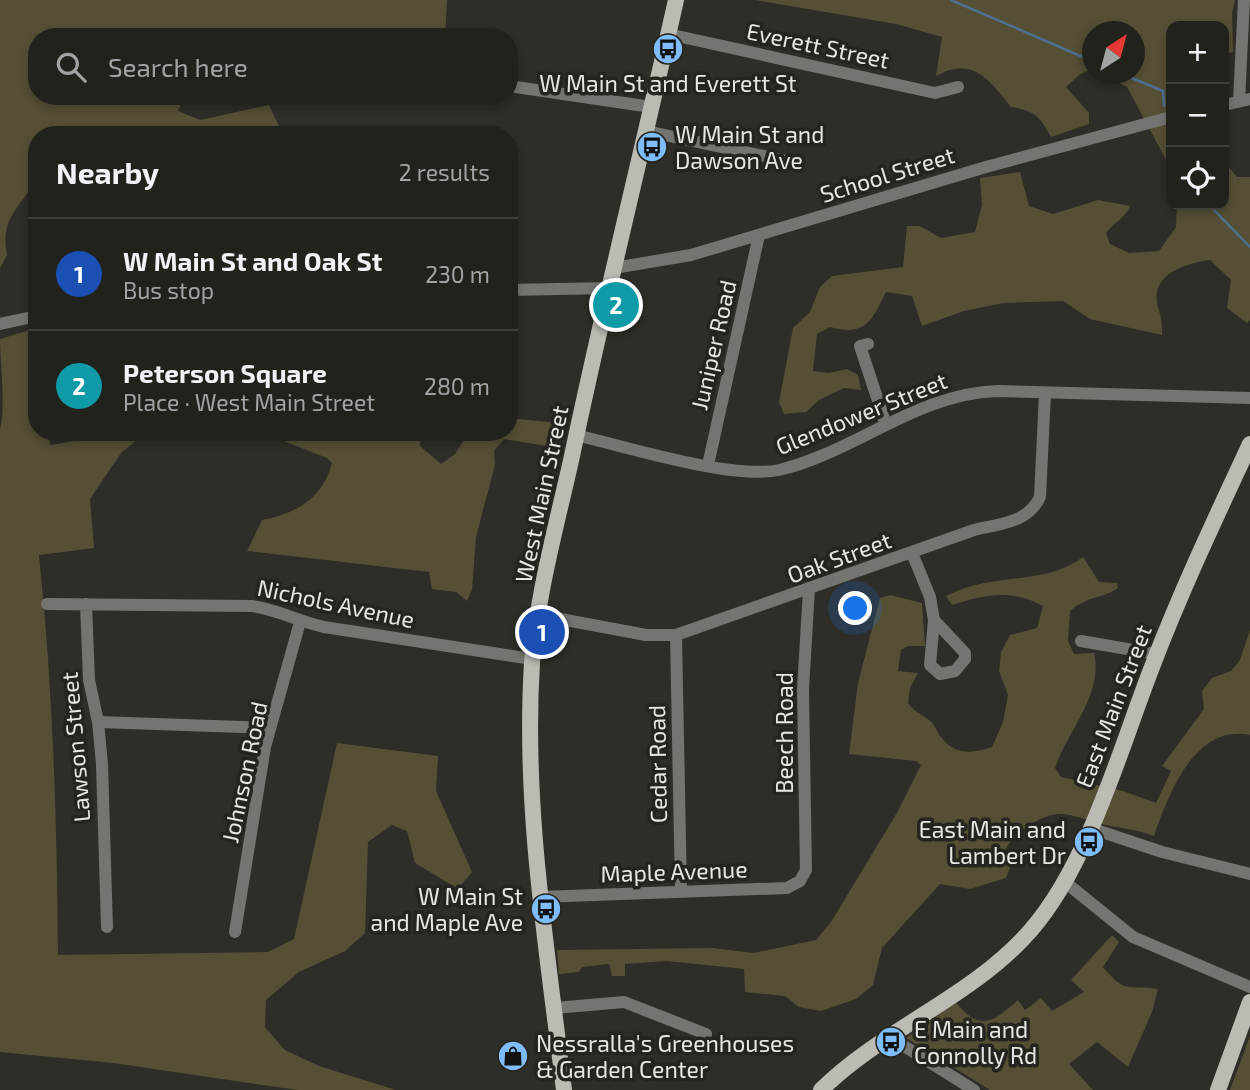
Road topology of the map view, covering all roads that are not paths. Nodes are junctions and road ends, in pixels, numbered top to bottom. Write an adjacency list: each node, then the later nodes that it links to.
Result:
1 (676, 0): 3 (main road, West Main Street)
2 (1244, 0): 6 (street)
3 (668, 34): 5 (street, Everett Street); 7 (main road, West Main Street)
4 (518, 87): 7 (street)
5 (958, 87)
6 (1244, 100)
7 (651, 107): 9 (main road, West Main Street)
8 (1166, 118): 11 (street, School Street)
9 (646, 131): 10 (street); 12 (main road, West Main Street)
10 (792, 162)
11 (760, 235): 12 (street, School Street); 23 (street, Juniper Road)
12 (614, 268): 13 (main road, West Main Street)
13 (609, 288): 14 (street); 21 (main road, West Main Street)
14 (518, 290)
15 (28, 318): 16 (street)
16 (0, 324)
17 (868, 344): 20 (street)
18 (1045, 393): 19 (street, Glendower Street); 20 (street, Glendower Street); 24 (street, Oak Street)
19 (1250, 398)
20 (886, 425): 23 (street, Glendower Street)
21 (576, 435): 23 (street, Glendower Street); 28 (main road, West Main Street)
22 (1250, 444): 33 (main road, East Main Street)
23 (708, 465)
24 (912, 553): 25 (street, Oak Street); 29 (street)
25 (809, 589): 31 (street, Oak Street); 39 (street, Beech Road)
26 (47, 604): 27 (street, Nichols Avenue)
27 (86, 604): 30 (street, Nichols Avenue); 35 (street, Lawson Street)
28 (539, 615): 31 (street, Oak Street); 34 (main road, West Main Street)
29 (934, 620)
30 (300, 622): 34 (street, Nichols Avenue); 36 (street, Johnson Road)
31 (676, 635): 41 (street, Cedar Road)
32 (1081, 641): 33 (street)
33 (1156, 654): 37 (main road, East Main Street)
34 (533, 659): 42 (main road, West Main Street)
35 (98, 722): 36 (street); 43 (street, Lawson Street)
36 (270, 728): 44 (street, Johnson Road)
37 (1090, 828): 38 (street); 40 (main road, East Main Street)
38 (1250, 874)
39 (804, 876): 41 (street, Maple Avenue)
40 (1065, 882): 45 (street); 49 (main road, East Main Street)
41 (681, 891): 42 (street, Maple Avenue)
42 (540, 897): 47 (main road, West Main Street)
43 (107, 927)
44 (235, 932)
45 (1250, 987)
46 (1250, 1003): 53 (main road)
47 (555, 1008): 48 (street); 50 (main road, West Main Street)
48 (706, 1034)
49 (888, 1036): 51 (main road, East Main Street); 52 (street)
50 (564, 1090)
51 (821, 1090)
52 (974, 1090)
53 (1218, 1090)

